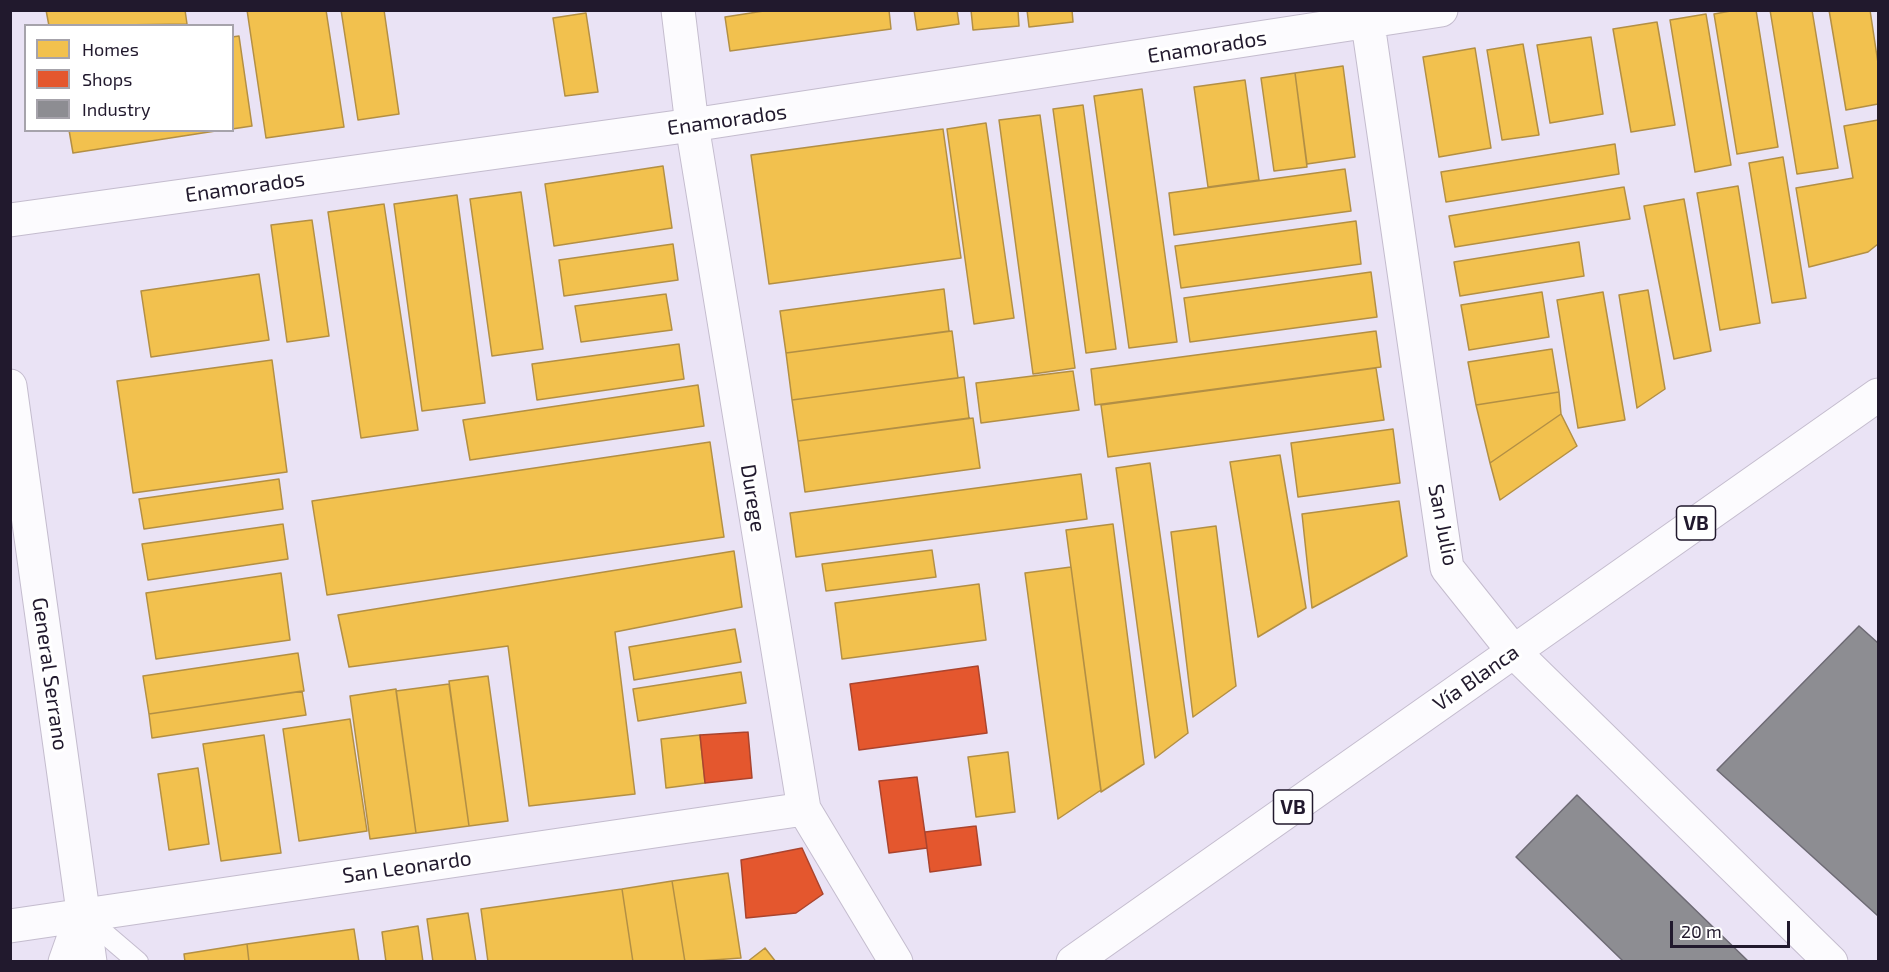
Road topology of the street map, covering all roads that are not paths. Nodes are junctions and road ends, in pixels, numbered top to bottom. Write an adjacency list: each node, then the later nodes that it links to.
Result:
1 (678, 10): 4 (street, Durege)
2 (1441, 10): 3 (street, Enamorados)
3 (1367, 16): 4 (street, Enamorados); 8 (street, San Julio)
4 (692, 125): 5 (street, Enamorados); 9 (street, Durege)
5 (10, 220)
6 (10, 386): 10 (street, General Serrano)
7 (1878, 394): 8 (street, Vía Blanca / VB)
8 (1514, 652): 16 (street, Vía Blanca / VB); 17 (street, San Julio)
9 (804, 809): 10 (street, San Leonardo); 15 (street, Durege)
10 (82, 914): 11 (street, San Leonardo); 12 (street); 13 (street, General Serrano); 14 (lane)
11 (10, 926)
12 (65, 962)
13 (90, 962)
14 (138, 962)
15 (896, 962)
16 (1073, 962)
17 (1831, 962)

